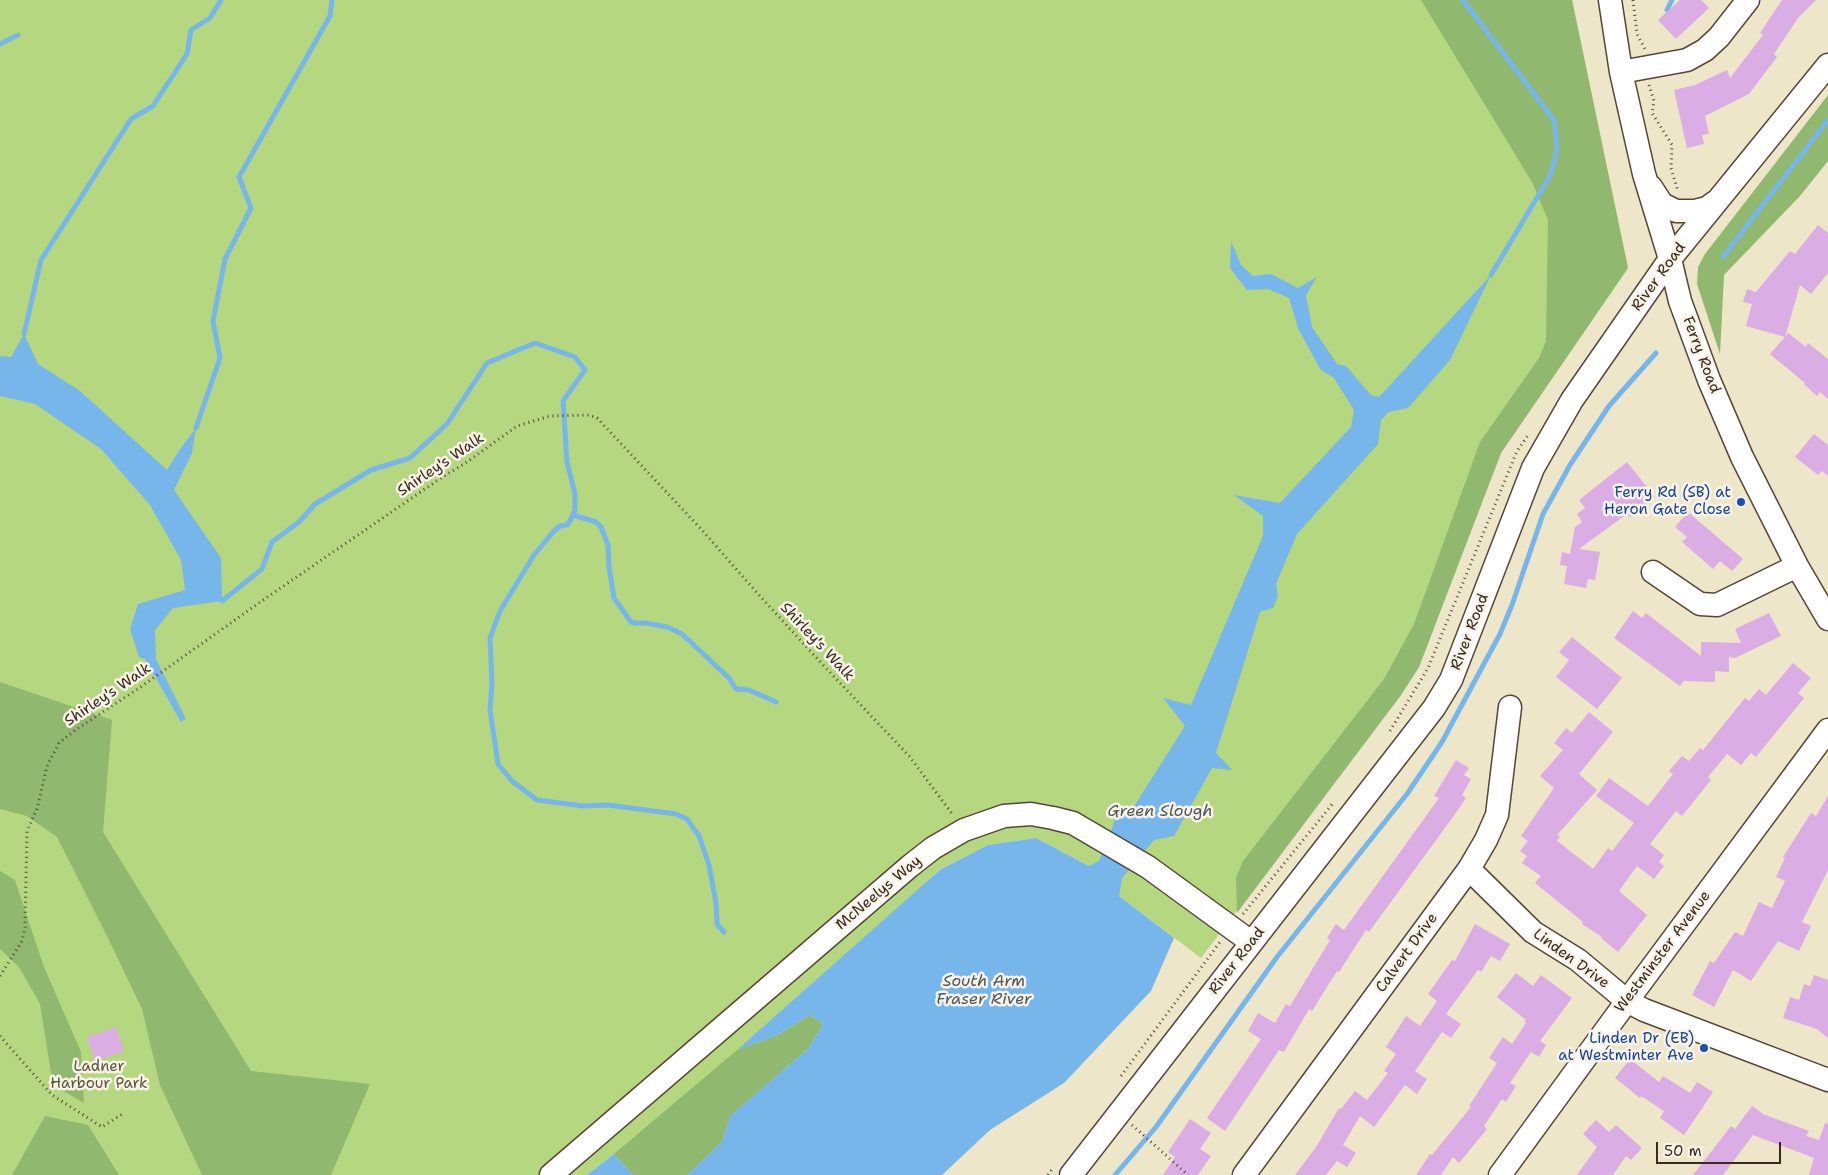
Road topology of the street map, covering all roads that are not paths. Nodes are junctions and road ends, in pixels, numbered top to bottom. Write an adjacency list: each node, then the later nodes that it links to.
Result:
1 (1610, 0): 4 (street, Ferry Road)
2 (1748, 0): 4 (street)
3 (1828, 65): 6 (street, River Road)
4 (1621, 72): 5 (street, Ferry Road)
5 (1644, 174): 6 (street); 7 (street, Ferry Road)
6 (1718, 200): 7 (street, River Road)
7 (1670, 260): 8 (street, Ferry Road); 14 (street, River Road)
8 (1797, 566): 9 (street); 10 (street, Ferry Road)
9 (1653, 572)
10 (1828, 620)
11 (1510, 706): 13 (street, Calvert Drive)
12 (1828, 730): 15 (street, Westminster Avenue)
13 (1468, 869): 15 (street, Linden Drive); 19 (street, Calvert Drive)
14 (1251, 942): 17 (street, River Road); 18 (street, McNeelys Way)
15 (1627, 1000): 16 (street, Linden Drive); 20 (street, Westminster Avenue)
16 (1828, 1080)
17 (1062, 1171)
18 (551, 1175)
19 (1244, 1175)
20 (1500, 1175)

